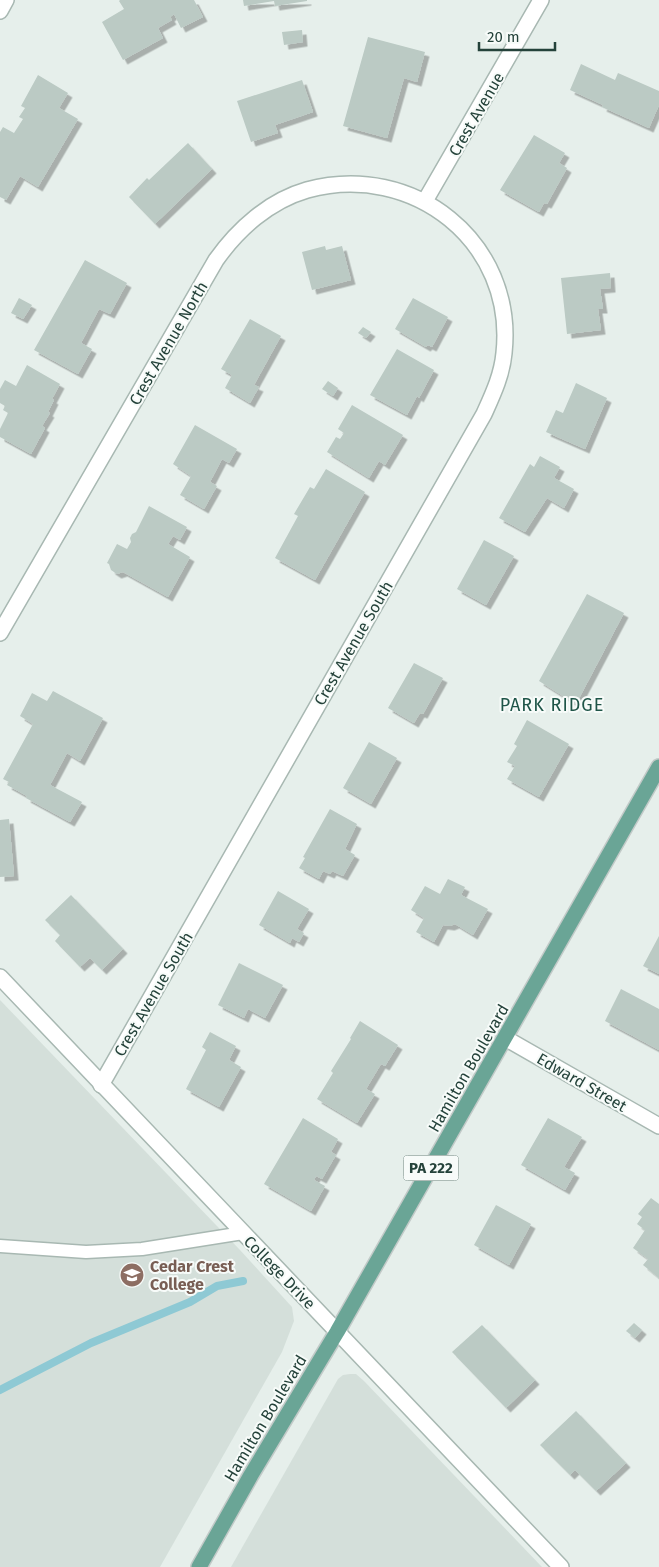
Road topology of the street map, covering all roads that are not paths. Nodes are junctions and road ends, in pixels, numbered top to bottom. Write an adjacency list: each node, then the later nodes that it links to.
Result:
1 (6, 0): 3 (street)
2 (541, 0): 4 (street, Crest Avenue)
3 (0, 11)
4 (426, 201): 5 (street, Crest Avenue North); 9 (street, Crest Avenue South)
5 (0, 633)
6 (659, 767): 8 (main road, Hamilton Boulevard / PA 222)
7 (0, 977): 9 (street, College Drive)
8 (505, 1038): 10 (street, Edward Street); 13 (main road, Hamilton Boulevard / PA 222)
9 (101, 1085): 11 (street, College Drive)
10 (659, 1126)
11 (243, 1233): 12 (lane); 13 (street, College Drive)
12 (0, 1246)
13 (337, 1332): 14 (main road, Hamilton Boulevard / PA 222); 15 (street, College Drive)
14 (198, 1567)
15 (561, 1567)

